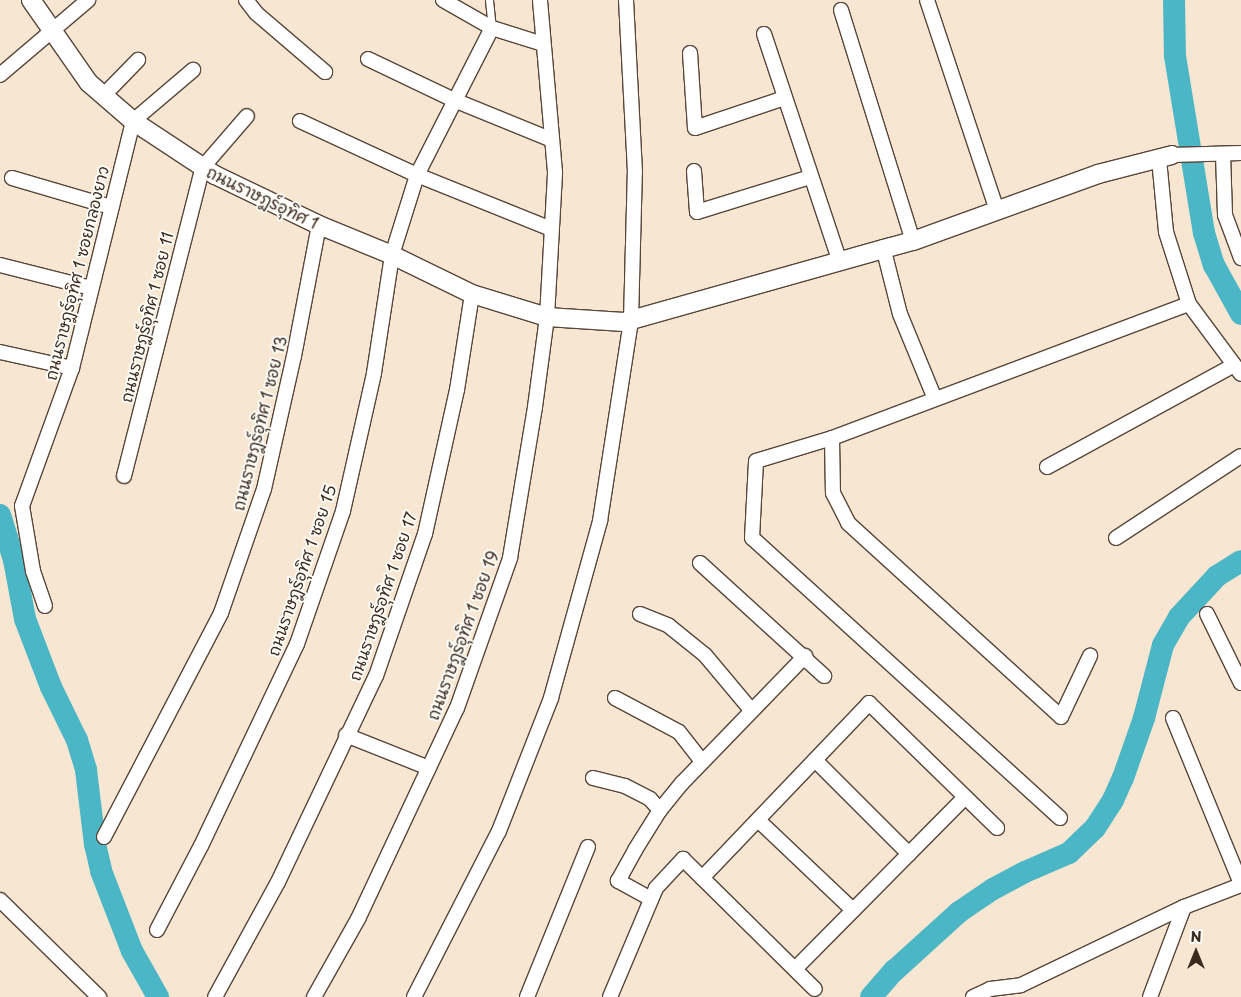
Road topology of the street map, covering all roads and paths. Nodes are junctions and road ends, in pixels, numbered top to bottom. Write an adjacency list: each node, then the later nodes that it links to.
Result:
1 (31, 0): 11 (street, ถนนราษฎร์อุทิศ 1)
2 (88, 0): 11 (street)
3 (246, 0): 18 (street)
4 (443, 0): 10 (street)
5 (490, 0): 10 (lane)
6 (540, 0): 13 (street, ถนนราษฎร์อุทิศ 1 ซอย 19)
7 (626, 0): 49 (street)
8 (927, 0): 36 (street)
9 (841, 10): 39 (street)
10 (492, 28): 13 (street); 22 (street, ถนนราษฎร์อุทิศ 1 ซอย 15)
11 (53, 30): 19 (street); 20 (street, ถนนราษฎร์อุทิศ 1)
12 (764, 34): 21 (street)
13 (543, 44): 26 (street, ถนนราษฎร์อุทิศ 1 ซอย 19)
14 (690, 53): 21 (street)
15 (368, 59): 22 (street)
16 (138, 60): 20 (street)
17 (193, 70): 24 (street)
18 (325, 72)
19 (0, 75)
20 (104, 95): 24 (street, ถนนราษฎร์อุทิศ 1)
21 (784, 98): 33 (street)
22 (454, 100): 26 (street); 32 (street, ถนนราษฎร์อุทิศ 1 ซอย 15)
23 (247, 116): 30 (street)
24 (134, 121): 30 (street, ถนนราษฎร์อุทิศ 1); 35 (street, ถนนราษฎร์อุทิศ 1 ซอยกลองยาว)
25 (300, 121): 32 (street)
26 (552, 140): 38 (street, ถนนราษฎร์อุทิศ 1 ซอย 19)
27 (1241, 153): 28 (street)
28 (1223, 154): 29 (street); 42 (street)
29 (1166, 157): 36 (street, ถนนราษฎร์อุทิศ 1); 47 (street)
30 (203, 167): 37 (street, ถนนราษฎร์อุทิศ 1); 57 (street, ถนนราษฎร์อุทิศ 1 ซอย 11)
31 (694, 171): 33 (street)
32 (418, 175): 38 (street); 41 (street, ถนนราษฎร์อุทิศ 1 ซอย 15)
33 (810, 177): 43 (street)
34 (12, 178): 35 (street)
35 (111, 207): 45 (street, ถนนราษฎร์อุทิศ 1 ซอยกลองยาว)
36 (997, 210): 39 (street, ถนนราษฎร์อุทิศ 1)
37 (319, 225): 41 (street, ถนนราษฎร์อุทิศ 1); 80 (street, ถนนราษฎร์อุทิศ 1 ซอย 13)
38 (550, 229): 48 (street, ถนนราษฎร์อุทิศ 1 ซอย 19)
39 (913, 241): 40 (street, ถนนราษฎร์อุทิศ 1)
40 (883, 247): 43 (street, ถนนราษฎร์อุทิศ 1); 53 (street)
41 (392, 255): 46 (street, ถนนราษฎร์อุทิศ 1); 89 (street, ถนนราษฎร์อุทิศ 1 ซอย 15)
42 (1241, 258)
43 (839, 260): 49 (street, ถนนราษฎร์อุทิศ 1)
44 (0, 265): 45 (street)
45 (91, 288): 51 (street, ถนนราษฎร์อุทิศ 1 ซอยกลองยาว)
46 (472, 294): 48 (street, ถนนราษฎร์อุทิศ 1); 70 (street, ถนนราษฎร์อุทิศ 1 ซอย 17)
47 (1189, 304): 52 (street); 53 (street)
48 (547, 316): 49 (street, ถนนราษฎร์อุทิศ 1); 73 (street, ถนนราษฎร์อุทิศ 1 ซอย 19)
49 (632, 320): 95 (street)
50 (0, 352): 51 (street)
51 (72, 368): 60 (street, ถนนราษฎร์อุทิศ 1 ซอยกลองยาว)
52 (1237, 369): 56 (street)
53 (935, 399): 54 (street)
54 (832, 438): 64 (street); 77 (street)
55 (1241, 456): 58 (street)
56 (1047, 467)
57 (124, 476)
58 (1116, 538)
59 (700, 563): 63 (street)
60 (45, 606)
61 (640, 614): 68 (street)
62 (1207, 614): 66 (street)
63 (805, 656): 65 (street); 68 (street)
64 (1090, 656)
65 (824, 676)
66 (1241, 683)
67 (615, 698): 72 (street)
68 (752, 711): 72 (street)
69 (1173, 718): 84 (street)
70 (346, 735): 73 (street); 93 (street, ถนนราษฎร์อุทิศ 1 ซอย 17)
71 (815, 760): 75 (street); 78 (street); 82 (street)
72 (702, 761): 76 (street)
73 (429, 768): 94 (street, ถนนราษฎร์อุทิศ 1 ซอย 19)
74 (592, 778): 76 (street)
75 (965, 797): 79 (street); 82 (street)
76 (660, 810): 85 (street)
77 (1060, 818)
78 (758, 820): 83 (street); 88 (street)
79 (997, 828)
80 (104, 837)
81 (588, 847): 96 (street)
82 (909, 854): 88 (street)
83 (702, 878): 85 (street); 90 (street)
84 (1241, 884): 87 (street)
85 (652, 899): 97 (street)
86 (0, 900): 92 (street)
87 (1184, 907): 98 (street); 99 (street)
88 (853, 910): 90 (street)
89 (157, 930)
90 (795, 969): 91 (street)
91 (815, 989)
92 (99, 997)
93 (215, 997)
94 (314, 997)
95 (414, 997)
96 (527, 997)
97 (610, 997)
98 (973, 997)
99 (1150, 997)

